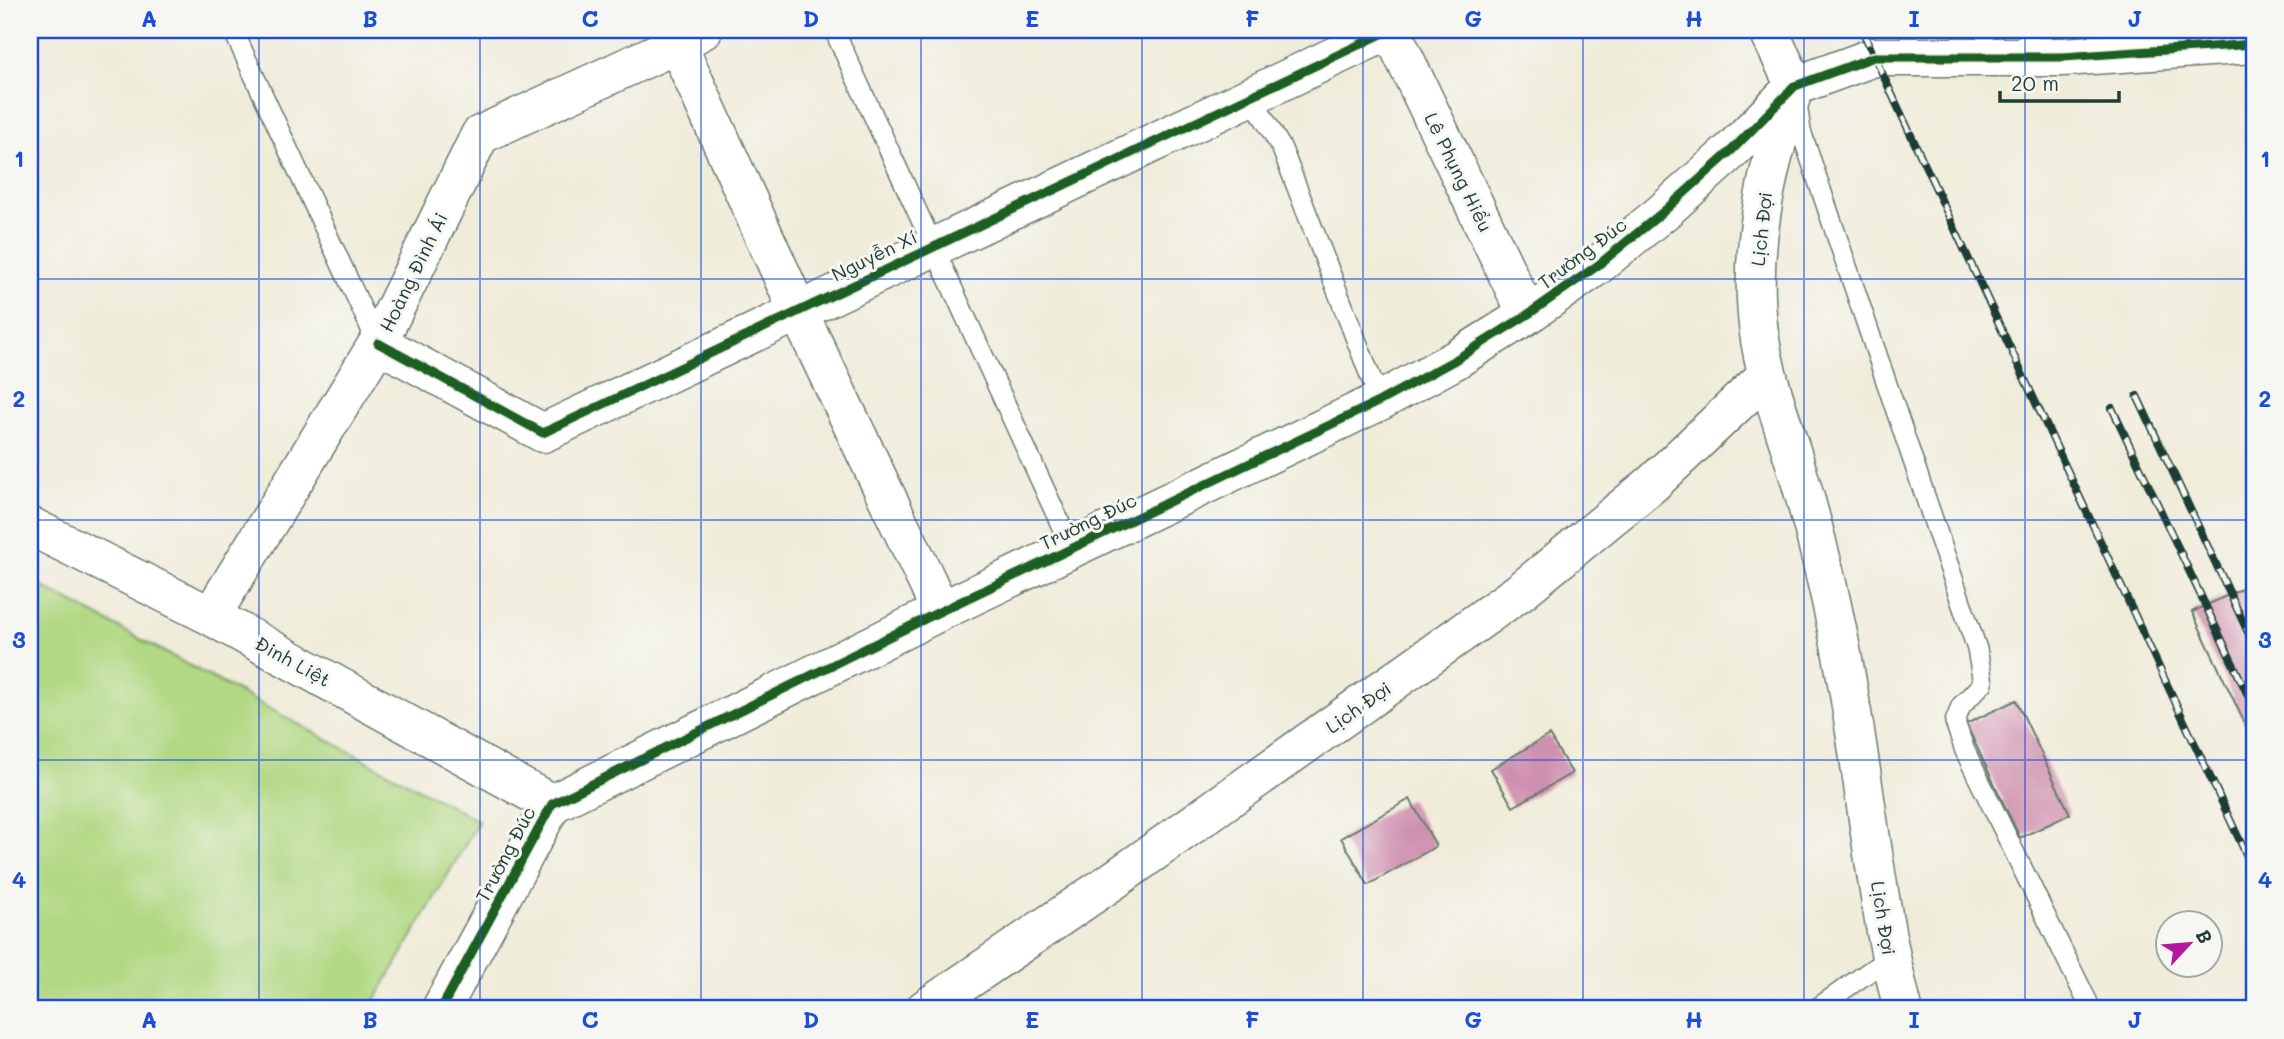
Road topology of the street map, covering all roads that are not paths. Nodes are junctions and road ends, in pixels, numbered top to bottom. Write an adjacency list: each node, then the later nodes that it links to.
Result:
1 (233, 30): 13 (lane)
2 (834, 30): 10 (lane)
3 (1390, 30): 9 (street, Nguyễn Xí); 12 (street, Lê Phụng Hiểu)
4 (1768, 30): 8 (street)
5 (686, 33): 11 (street); 13 (street, Hoàng Đình Ái)
6 (2030, 44): 7 (street); 8 (street)
7 (2254, 44)
8 (1795, 86): 12 (street, Trường Đúc); 14 (street, Lịch Đợi); 26 (lane)
9 (1251, 96): 10 (street, Nguyễn Xí); 15 (lane)
10 (932, 247): 11 (street, Nguyễn Xí); 17 (lane)
11 (798, 311): 13 (street, Nguyễn Xí); 18 (street)
12 (1527, 315): 15 (street, Trường Đúc)
13 (378, 344): 19 (street, Hoàng Đình Ái)
14 (1767, 375): 21 (street, Lịch Đợi); 23 (street, Lịch Đợi)
15 (1380, 401): 17 (street, Trường Đúc)
16 (30, 526): 19 (street, Đinh Liệt)
17 (1072, 549): 18 (street, Trường Đúc)
18 (941, 611): 20 (street, Trường Đúc)
19 (211, 616): 20 (street, Đinh Liệt)
20 (552, 804): 22 (street, Trường Đúc)
21 (1890, 957): 24 (lane); 25 (street, Lịch Đợi)
22 (441, 1009)
23 (925, 1009)
24 (1816, 1009)
25 (1903, 1009)
26 (2091, 1009)

